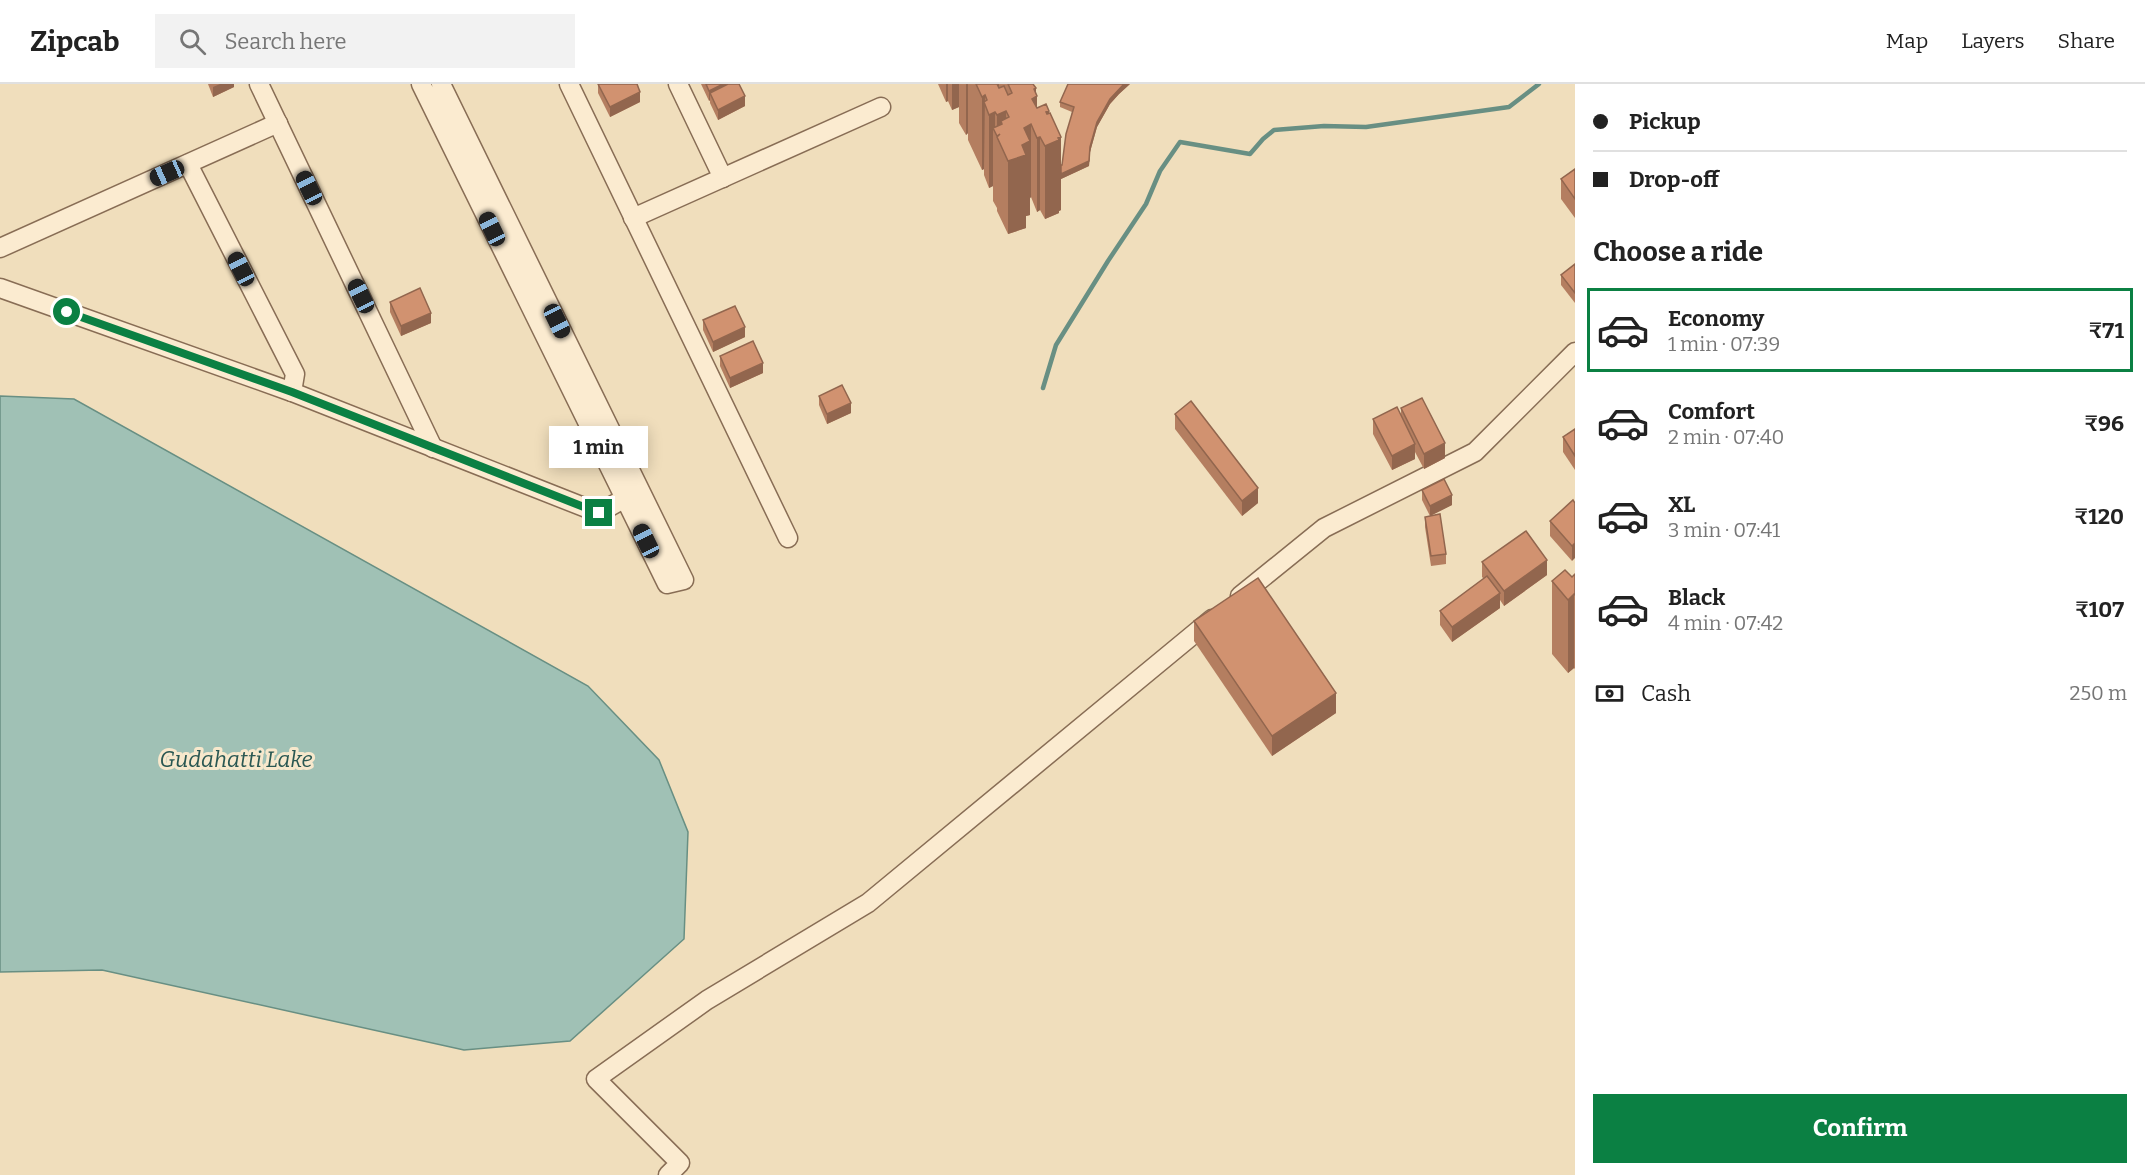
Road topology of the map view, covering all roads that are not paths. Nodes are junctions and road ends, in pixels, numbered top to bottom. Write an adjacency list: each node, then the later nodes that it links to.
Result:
1 (259, 84): 7 (street)
2 (421, 84): 16 (street)
3 (441, 84): 16 (street)
4 (568, 84): 10 (street)
5 (678, 84): 9 (street)
6 (881, 107): 9 (street)
7 (278, 123): 8 (street); 15 (street)
8 (188, 164): 11 (street); 14 (street)
9 (723, 178): 10 (street)
10 (633, 218): 17 (street)
11 (0, 248)
12 (0, 288): 14 (street)
13 (1575, 352): 18 (street)
14 (292, 392): 15 (street)
15 (433, 448): 16 (street)
16 (624, 498)
17 (788, 538)
18 (668, 1175)

